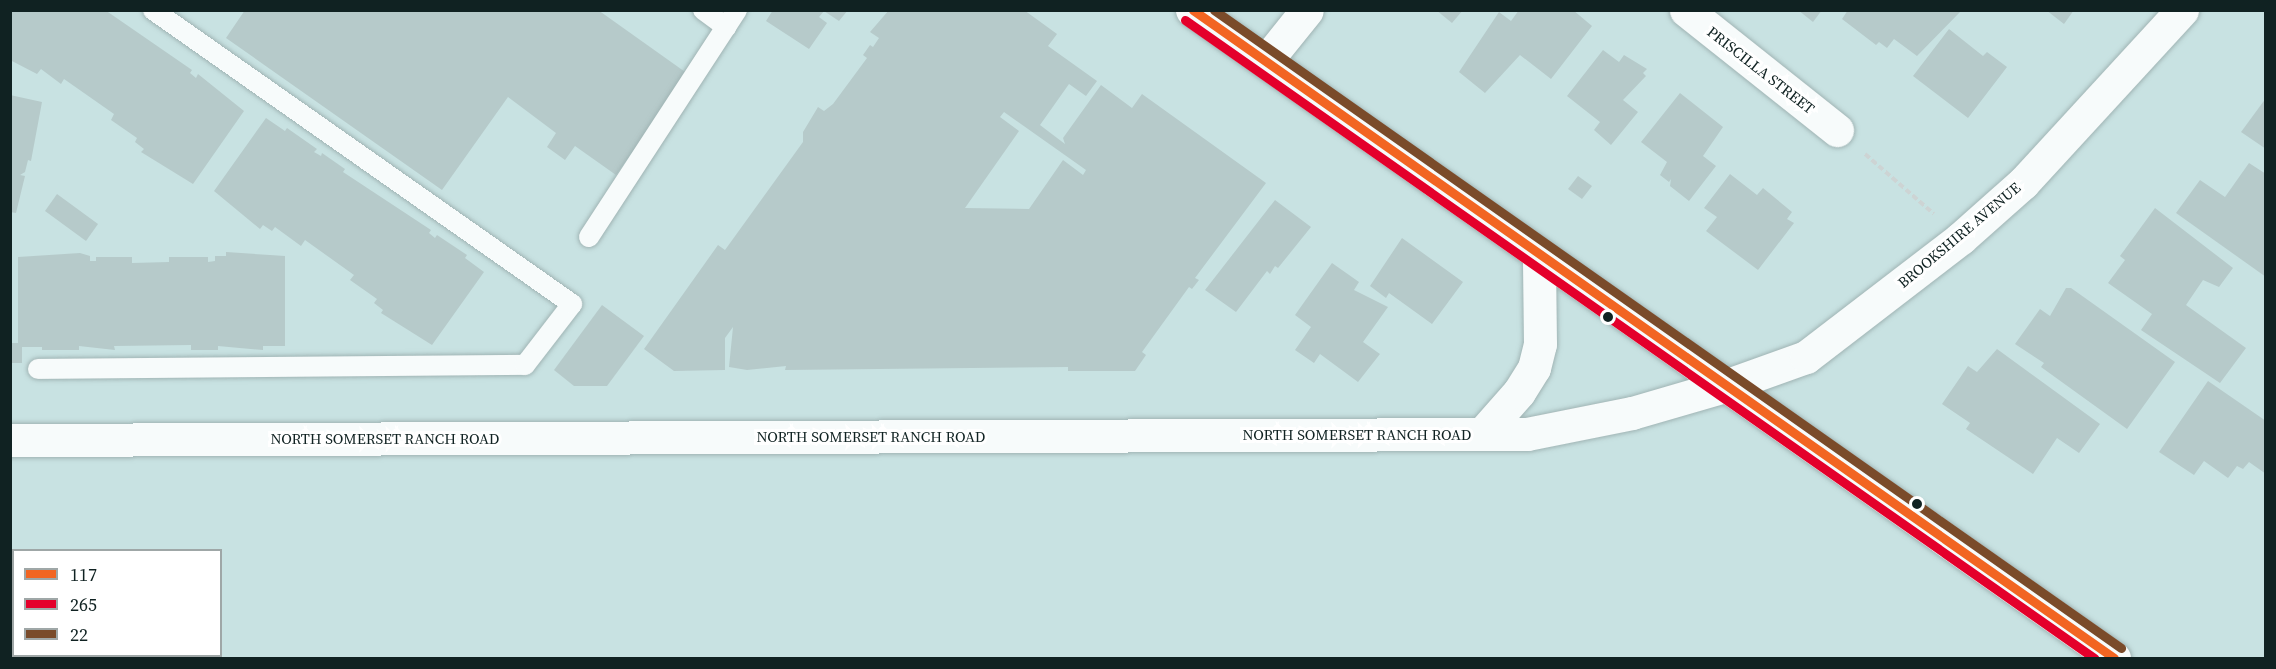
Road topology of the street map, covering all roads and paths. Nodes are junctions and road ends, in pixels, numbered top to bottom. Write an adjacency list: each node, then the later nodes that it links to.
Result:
1 (153, 10): 13 (lane)
2 (703, 10): 7 (lane)
3 (1192, 10): 8 (street)
4 (1307, 10): 8 (street)
5 (1686, 10): 9 (street, PRISCILLA STREET)
6 (2182, 10): 11 (street, BROOKSHIRE AVENUE)
7 (731, 19): 10 (lane)
8 (1266, 61): 12 (street)
9 (1837, 130): 11 (path)
10 (589, 237)
11 (1961, 238): 14 (street, BROOKSHIRE AVENUE)
12 (1539, 258): 14 (street); 15 (street)
13 (38, 369)
14 (1725, 386): 15 (street, NORTH SOMERSET RANCH ROAD); 17 (street)
15 (1482, 434): 16 (street, NORTH SOMERSET RANCH ROAD)
16 (10, 440)
17 (2114, 658)

